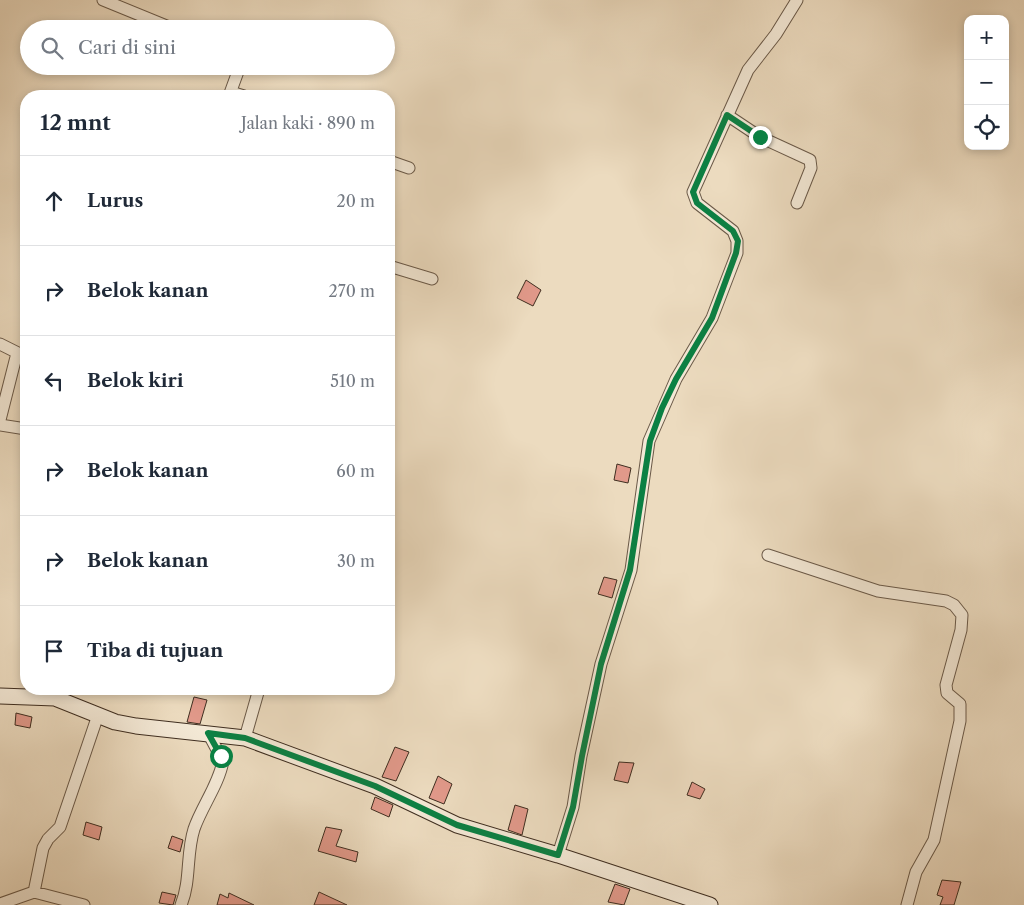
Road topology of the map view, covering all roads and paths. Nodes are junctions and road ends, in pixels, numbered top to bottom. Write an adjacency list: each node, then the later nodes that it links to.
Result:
1 (103, 0): 3 (street)
2 (797, 0): 6 (street)
3 (152, 20)
4 (237, 75): 5 (street)
5 (231, 90)
6 (727, 115): 9 (street); 24 (street)
7 (395, 163): 8 (street)
8 (409, 168)
9 (796, 203)
10 (395, 268): 11 (street)
11 (432, 279)
12 (0, 344): 13 (street)
13 (20, 354)
14 (20, 358): 15 (street)
15 (0, 420)
16 (0, 425): 17 (street)
17 (20, 428)
18 (768, 555): 31 (street)
19 (257, 695): 23 (street)
20 (0, 696): 21 (street)
21 (98, 716): 22 (street); 25 (street)
22 (208, 733): 23 (street); 29 (street)
23 (245, 738): 24 (street)
24 (558, 855): 26 (street)
25 (34, 892): 27 (street); 28 (street)
26 (682, 901): 30 (street)
27 (0, 904)
28 (84, 905)
29 (181, 905)
30 (710, 905)
31 (907, 905)

